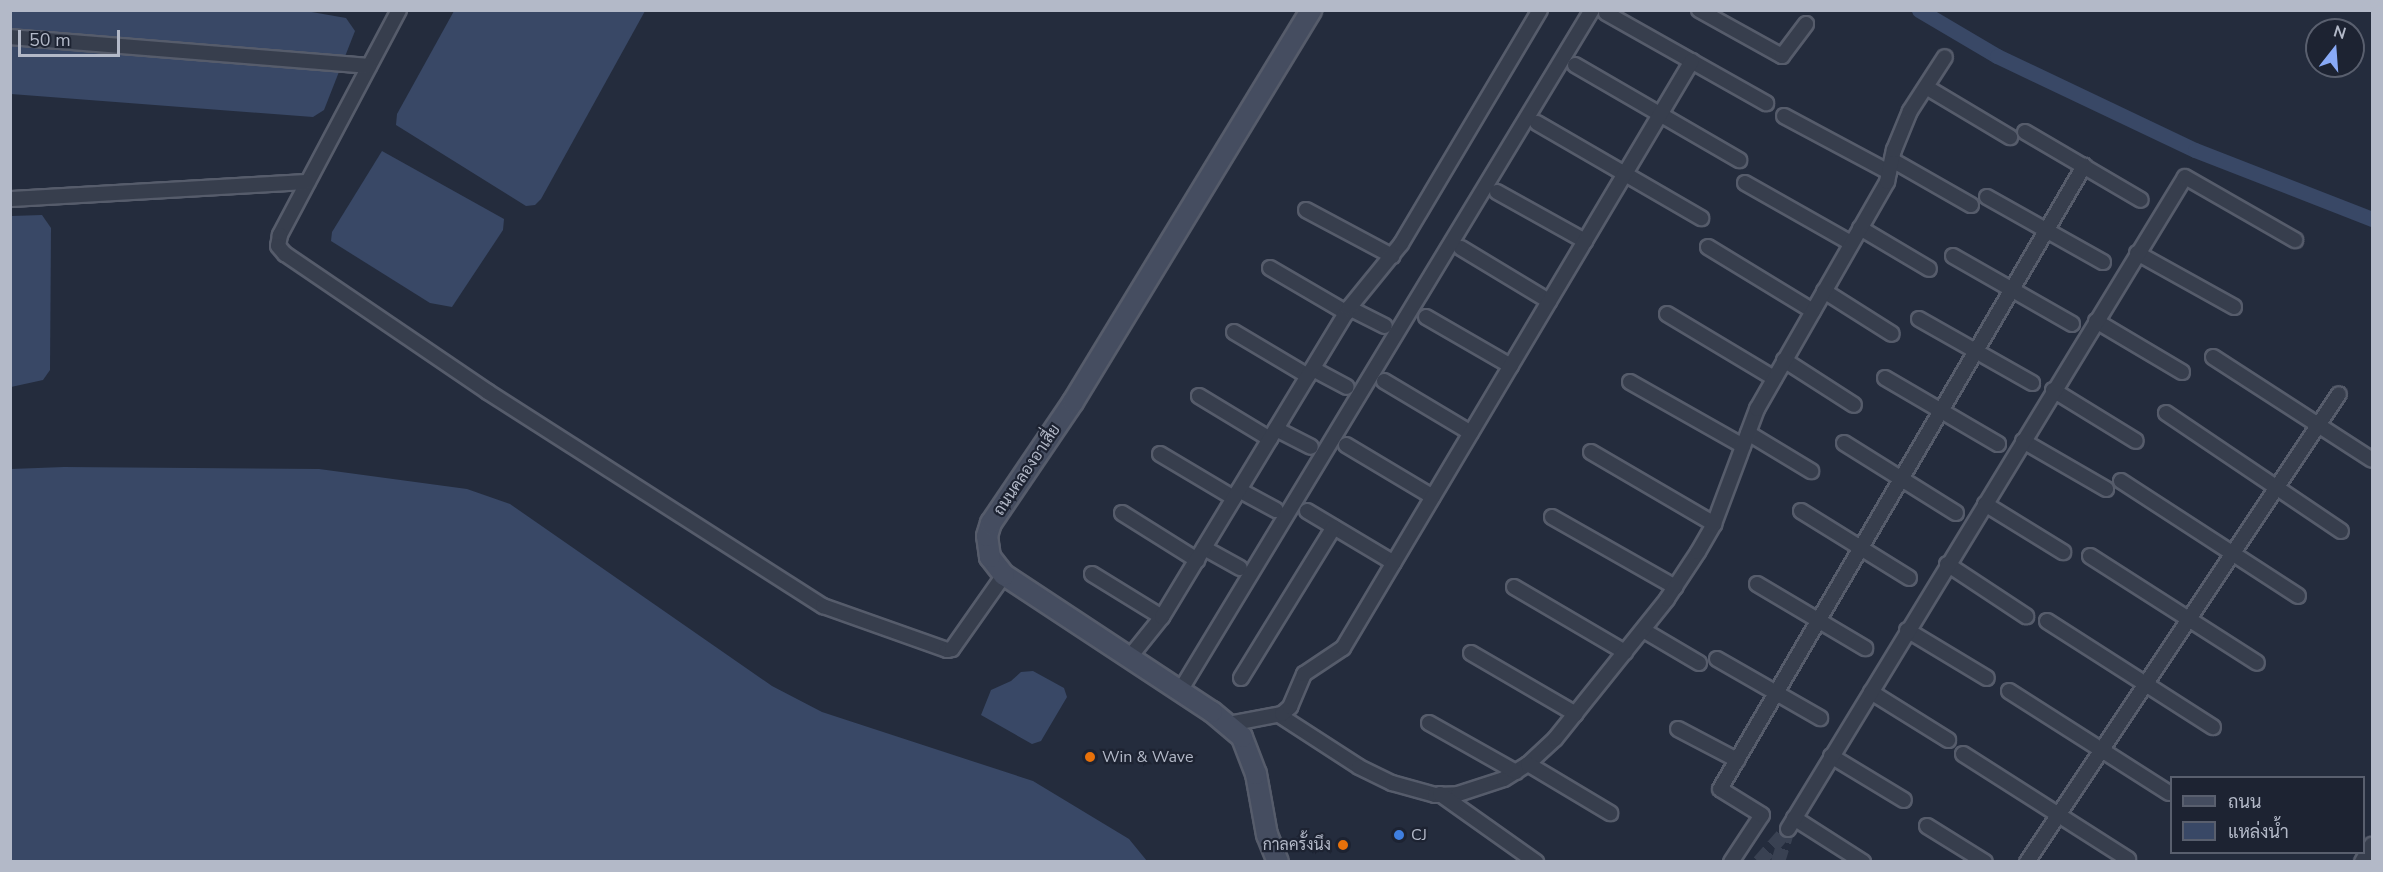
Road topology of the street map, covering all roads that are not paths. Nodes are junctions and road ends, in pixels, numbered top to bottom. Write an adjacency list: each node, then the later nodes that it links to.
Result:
1 (399, 10): 11 (street)
2 (1311, 10): 116 (street, ถนนคลองอาเสี่ย)
3 (1540, 10): 40 (street)
4 (1699, 10): 6 (street)
5 (1599, 12): 9 (street); 139 (street)
6 (1806, 24)
7 (10, 36): 11 (street)
8 (1945, 57): 12 (street)
9 (1692, 61): 13 (street); 14 (street)
10 (1575, 65): 14 (street)
11 (369, 66): 23 (street)
12 (1926, 87): 18 (street); 20 (street)
13 (1766, 103)
14 (1660, 113): 19 (street); 22 (street)
15 (1784, 116): 20 (street)
16 (1537, 123): 22 (street)
17 (2025, 132): 21 (street)
18 (2010, 136)
19 (1739, 160)
20 (1890, 166): 29 (street); 32 (street)
21 (2084, 166): 28 (street); 33 (street)
22 (1626, 173): 31 (street); 35 (street)
23 (308, 182): 27 (street); 116 (street)
24 (1744, 183): 36 (street)
25 (1497, 192): 35 (street)
26 (1987, 198): 33 (street)
27 (10, 199)
28 (2141, 200)
29 (1971, 205)
30 (1306, 210): 40 (street)
31 (1701, 218)
32 (1860, 228): 36 (street); 44 (street)
33 (2048, 231): 42 (street); 45 (street)
34 (2295, 240): 39 (street)
35 (1585, 241): 47 (street)
36 (1851, 243): 46 (street)
37 (1708, 247): 50 (street)
38 (1461, 248): 47 (street)
39 (2137, 253): 48 (street); 54 (street)
40 (1392, 256): 49 (street)
41 (1953, 256): 45 (street)
42 (2103, 261)
43 (1270, 268): 49 (street)
44 (1929, 269)
45 (2013, 290): 55 (street); 59 (street)
46 (1824, 291): 50 (street); 58 (street)
47 (1549, 301): 62 (street)
48 (2234, 307)
49 (1348, 310): 56 (street); 63 (street)
50 (1813, 311): 61 (street)
51 (1667, 314): 65 (street)
52 (1426, 317): 62 (street)
53 (1919, 319): 59 (street)
54 (2096, 321): 64 (street); 71 (street)
55 (2072, 324)
56 (1385, 326)
57 (1234, 332): 63 (street)
58 (1892, 334)
59 (1977, 352): 69 (street); 75 (street)
60 (2213, 357): 77 (street)
61 (1784, 360): 65 (street); 74 (street)
62 (1511, 366): 78 (street)
63 (1310, 372): 70 (street); 79 (street)
64 (2182, 372)
65 (1774, 378): 80 (street)
66 (1885, 378): 75 (street)
67 (1384, 381): 78 (street)
68 (1630, 382): 80 (street)
69 (2032, 383)
70 (1347, 387)
71 (2053, 390): 81 (street); 82 (street)
72 (2339, 394): 77 (street)
73 (1199, 396): 79 (street)
74 (1854, 405)
75 (1942, 411): 84 (street); 91 (street)
76 (2166, 413): 93 (street)
77 (2319, 425): 89 (street); 93 (street)
78 (1471, 433): 96 (street)
79 (1273, 434): 86 (street); 95 (street)
80 (1746, 440): 90 (street); 104 (street)
81 (2023, 441): 94 (street); 97 (street)
82 (2136, 441)
83 (1844, 443): 91 (street)
84 (1998, 444)
85 (1346, 445): 96 (street)
86 (1311, 447)
87 (1591, 452): 104 (street)
88 (1160, 453): 95 (street)
89 (2373, 460)
90 (1811, 471)
91 (1902, 479): 102 (street); 107 (street)
92 (2121, 482): 109 (street)
93 (2276, 488): 106 (street); 109 (street)
94 (2106, 489)
95 (1237, 494): 98 (street); 110 (street)
96 (1433, 497): 112 (street)
97 (1985, 504): 108 (street); 113 (street)
98 (1276, 510)
99 (1307, 511): 105 (street)
100 (1802, 512): 107 (street)
101 (1122, 513): 110 (street)
102 (1956, 513)
103 (1552, 517): 120 (street)
104 (1714, 524): 120 (street)
105 (1334, 527): 112 (street); 136 (street)
106 (2341, 531)
107 (1861, 548): 117 (street); 125 (street)
108 (2063, 552)
109 (2233, 553): 121 (street); 124 (street)
110 (1200, 554): 114 (street); 123 (street)
111 (2090, 556): 124 (street)
112 (1394, 563): 144 (street)
113 (1947, 564): 122 (street); 128 (street)
114 (1240, 568)
115 (1092, 574): 123 (street)
116 (1004, 575): 132 (street, ถนนคลองอาเสี่ย)
117 (1910, 578)
118 (1757, 584): 125 (street)
119 (1514, 587): 130 (street)
120 (1675, 587): 127 (street)
121 (2298, 596)
122 (2026, 616)
123 (1162, 617): 132 (street)
124 (2189, 619): 135 (street); 138 (street)
125 (1819, 620): 129 (street); 142 (street)
126 (2047, 621): 138 (street)
127 (1643, 630): 130 (street); 134 (street)
128 (1907, 630): 137 (street); 141 (street)
129 (1866, 648)
130 (1625, 652): 143 (street)
131 (1471, 653): 143 (street)
132 (1130, 658): 139 (street, ถนนคลองอาเสี่ย)
133 (1717, 659): 142 (street)
134 (1699, 663)
135 (2257, 663)
136 (1241, 678)
137 (1987, 678)
138 (2146, 684): 148 (street); 151 (street)
139 (1180, 691): 147 (street, ถนนคลองอาเสี่ย)
140 (2009, 691): 151 (street)
141 (1871, 692): 150 (street); 153 (street)
142 (1776, 693): 145 (street); 154 (street)
143 (1576, 714): 155 (street)
144 (1279, 715): 147 (street); 158 (street)
145 (1820, 718)
146 (1429, 723): 156 (street)
147 (1229, 724): 165 (street, ถนนคลองอาเสี่ย)
148 (2213, 727)
149 (1678, 729): 154 (street)
150 (1948, 740)
151 (2103, 747): 157 (street); 161 (street)
152 (1963, 754): 161 (street)
153 (1831, 756): 159 (street); 168 (street)
154 (1737, 760): 167 (street)
155 (1528, 764): 156 (street); 160 (street)
156 (1516, 772): 158 (street)
157 (2169, 793)
158 (1440, 794): 166 (street)
159 (1904, 800)
160 (1610, 813)
161 (2060, 813): 164 (street); 170 (street)
162 (1927, 826): 169 (street)
163 (2373, 845): 171 (street)
164 (2128, 859)
165 (1278, 861)
166 (1536, 861)
167 (1731, 861)
168 (1863, 861)
169 (1985, 861)
170 (2027, 861)
171 (2362, 861)

